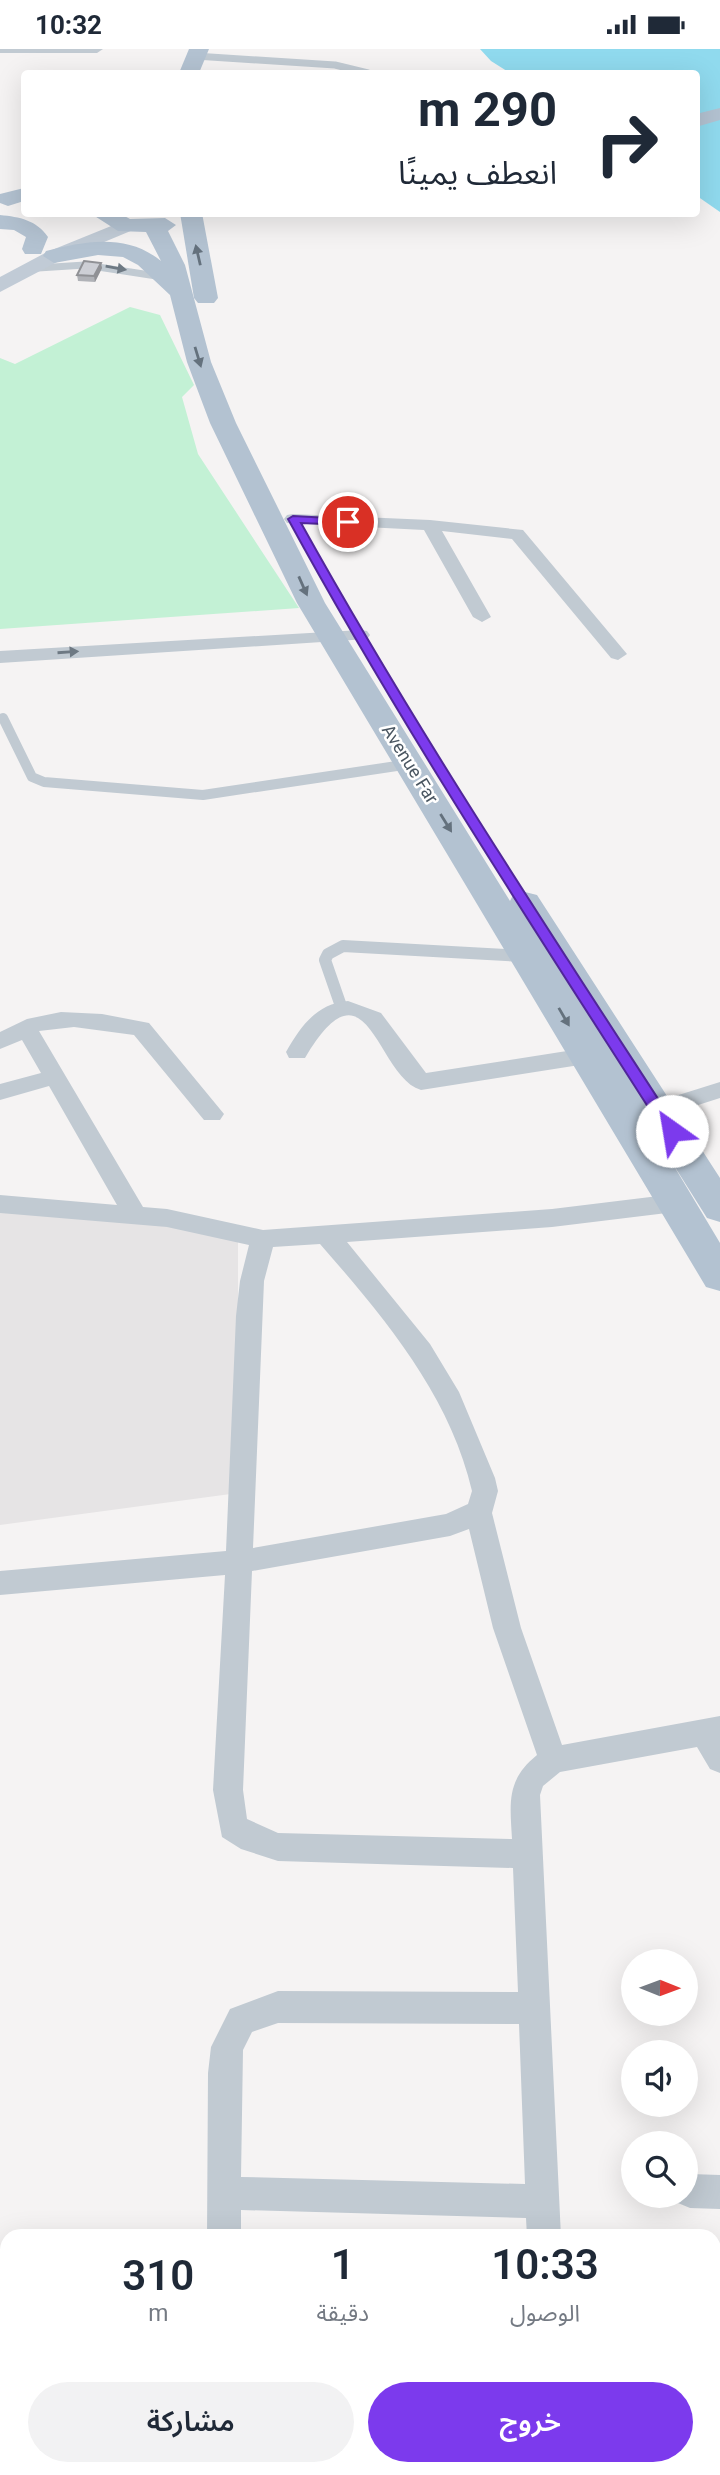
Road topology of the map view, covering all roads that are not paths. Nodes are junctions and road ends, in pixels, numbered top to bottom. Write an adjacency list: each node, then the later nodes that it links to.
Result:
1 (0, 49): 2 (street)
2 (97, 49)
3 (194, 60): 4 (lane)
4 (356, 70)
5 (720, 114): 6 (main road)
6 (700, 120)
7 (101, 217): 14 (main road)
8 (105, 217): 12 (main road)
9 (185, 217): 13 (main road)
10 (191, 217): 19 (main road, Avenue Far, one-way to 10)
11 (0, 222): 14 (main road)
12 (126, 226): 13 (main road); 14 (main road)
13 (154, 226): 17 (main road, Avenue Far)
14 (43, 252): 15 (main road); 16 (main road); 17 (main road)
15 (3, 260)
16 (24, 271): 17 (lane, one-way to 17); 18 (main road)
17 (171, 284): 22 (main road, Avenue Far, one-way to 22)
18 (0, 286)
19 (293, 519): 20 (street); 22 (main road, Avenue Far)
20 (430, 525): 21 (street); 23 (street)
21 (482, 617)
22 (346, 636): 24 (street, one-way to 22); 26 (main road, Avenue Far); 36 (main road, Avenue Far)
23 (618, 654)
24 (0, 657)
25 (3, 718): 26 (lane)
26 (410, 764): 27 (main road, Avenue Far, one-way to 27)
27 (528, 956): 28 (lane); 32 (main road, Avenue Far, one-way to 32)
28 (342, 1009): 31 (street); 32 (street)
29 (26, 1028): 30 (street); 33 (street); 37 (street)
30 (0, 1041)
31 (297, 1052)
32 (586, 1056): 38 (main road, Avenue Far)
33 (54, 1077): 35 (street); 42 (street)
34 (720, 1090): 36 (street)
35 (0, 1092)
36 (658, 1110): 38 (street); 41 (main road, Avenue Far)
37 (212, 1114)
38 (627, 1119): 39 (main road, Avenue Far)
39 (675, 1203): 43 (street); 45 (main road, Avenue Far)
40 (0, 1204): 42 (street)
41 (720, 1208)
42 (136, 1216): 44 (street)
43 (328, 1237): 44 (street); 46 (street)
44 (263, 1239): 47 (street)
45 (720, 1276)
46 (478, 1512): 47 (street); 51 (street)
47 (239, 1562): 48 (street); 52 (street)
48 (0, 1583)
49 (713, 1730): 50 (street); 51 (street)
50 (720, 1759)
51 (553, 1760): 52 (street)
52 (527, 1854): 53 (street)
53 (535, 2008): 54 (street); 55 (street)
54 (225, 2193): 55 (street); 56 (street)
55 (542, 2201): 57 (street)
56 (224, 2229)
57 (544, 2229)

